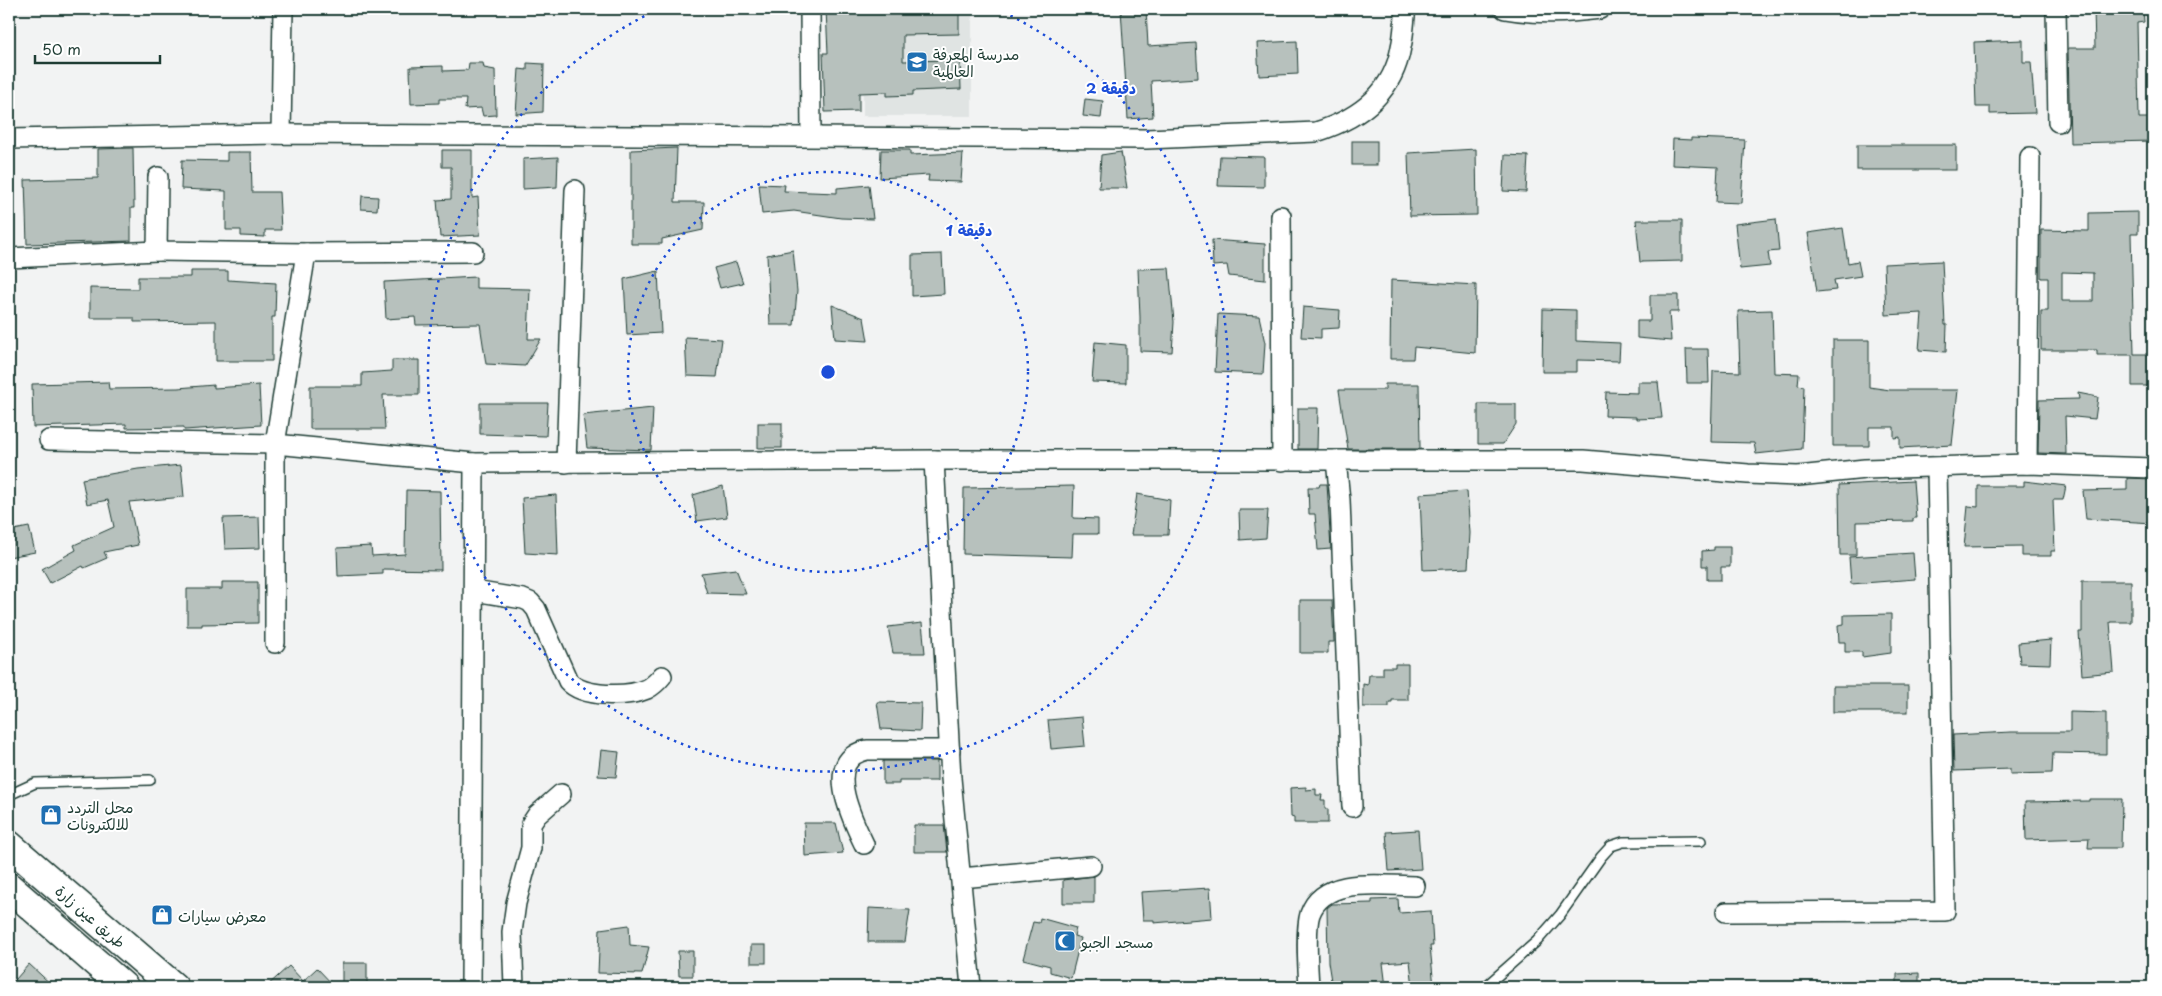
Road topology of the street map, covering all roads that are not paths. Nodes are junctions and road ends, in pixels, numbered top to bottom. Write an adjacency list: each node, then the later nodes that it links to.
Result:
1 (283, 9): 8 (street)
2 (810, 9): 9 (street)
3 (1406, 9): 9 (street)
4 (1505, 9): 5 (street)
5 (1600, 9)
6 (2056, 9): 7 (street)
7 (2058, 122)
8 (281, 134): 9 (street); 10 (street)
9 (812, 136)
10 (9, 139)
11 (2030, 157): 26 (street)
12 (158, 177): 15 (street)
13 (575, 190): 24 (street)
14 (1281, 216): 23 (street)
15 (158, 251): 17 (street); 18 (street)
16 (472, 252): 17 (street)
17 (306, 253): 20 (street)
18 (9, 258)
19 (49, 440): 20 (street)
20 (275, 444): 25 (street); 30 (street)
21 (934, 460): 23 (street); 24 (street); 32 (street)
22 (1336, 460): 23 (street); 27 (street); 36 (street)
23 (1282, 461)
24 (566, 462): 25 (street)
25 (474, 463): 29 (street)
26 (2027, 464): 27 (street); 28 (street)
27 (1937, 468): 44 (street)
28 (2153, 468)
29 (474, 591): 31 (street); 47 (street)
30 (275, 643)
31 (662, 676)
32 (950, 750): 38 (street); 41 (street)
33 (150, 780): 35 (lane)
34 (561, 794): 48 (street)
35 (9, 795)
36 (1352, 807)
37 (1701, 841): 51 (lane)
38 (864, 844)
39 (9, 845): 46 (main road, طريق عين زارة)
40 (1091, 866): 41 (street)
41 (961, 878): 49 (street)
42 (1415, 886): 50 (street)
43 (9, 887): 45 (main road)
44 (1726, 912)
45 (124, 987)
46 (174, 987)
47 (471, 987)
48 (514, 987)
49 (971, 987)
50 (1309, 987)
51 (1485, 987)

